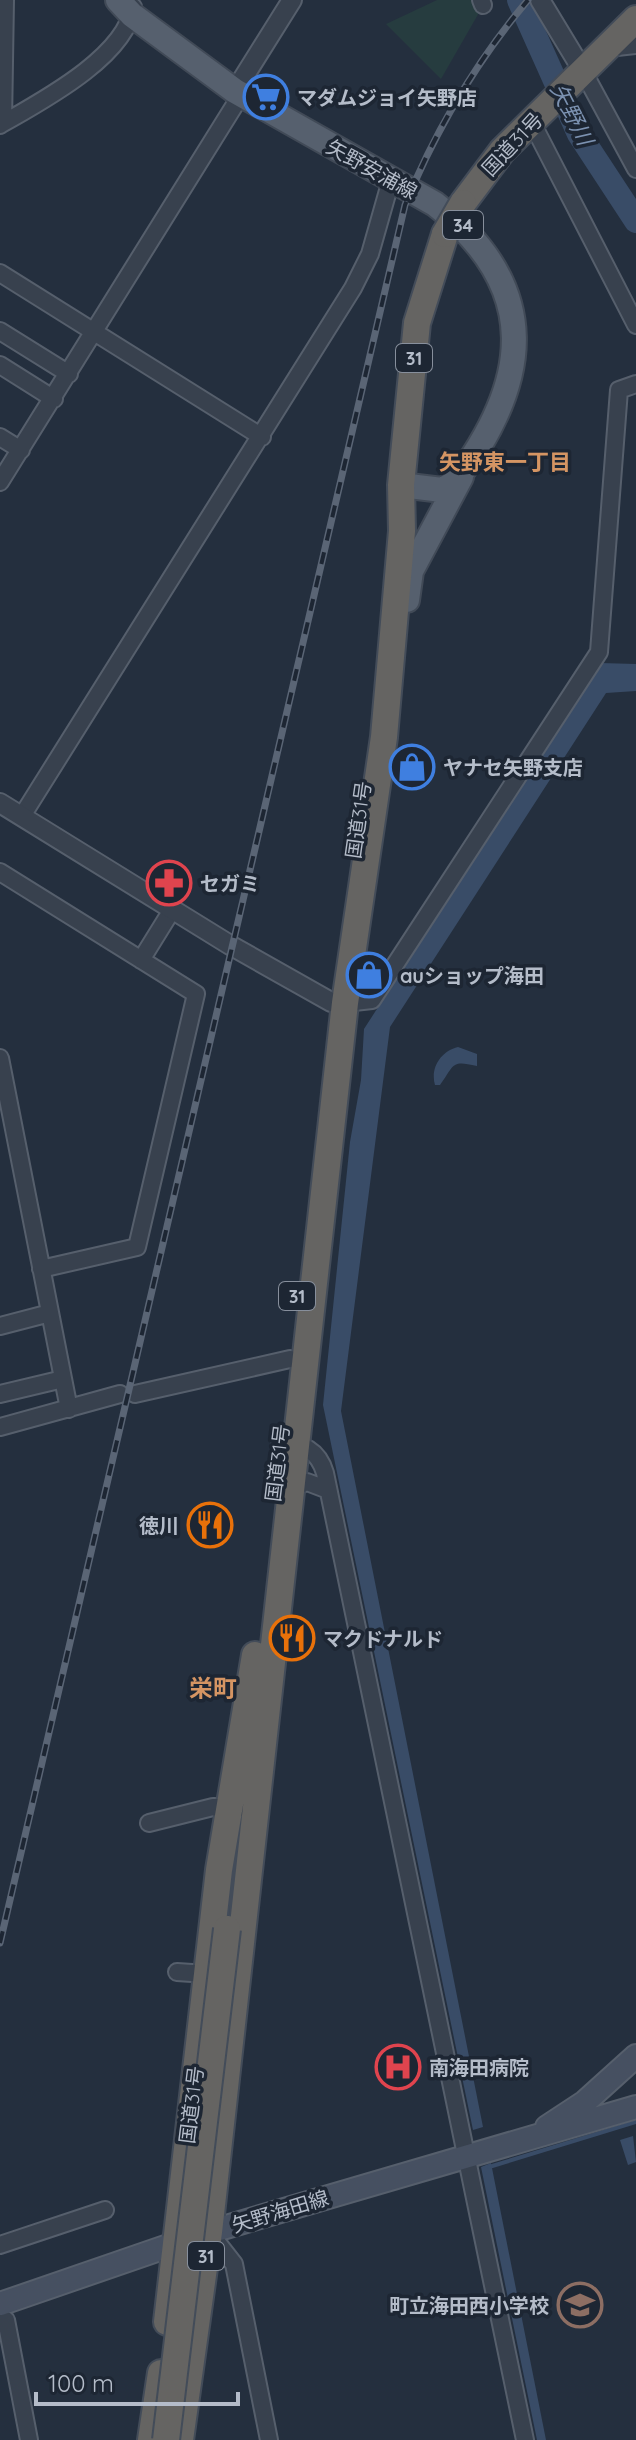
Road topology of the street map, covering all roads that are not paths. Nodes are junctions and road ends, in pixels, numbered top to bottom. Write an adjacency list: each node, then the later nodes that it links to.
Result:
1 (5, 0): 11 (street)
2 (292, 0): 9 (street)
3 (540, 0): 8 (street)
4 (128, 4): 9 (main road, 矢野安浦線 / 34); 11 (street)
5 (636, 19): 7 (highway, 国道31号 / 31)
6 (636, 45): 7 (street)
7 (606, 48): 8 (highway, 国道31号 / 31)
8 (579, 75): 10 (highway, 国道31号 / 31); 12 (street)
9 (238, 93): 13 (main road, 矢野安浦線 / 34); 17 (street)
10 (535, 118): 15 (street); 27 (highway, 国道31号 / 31, bridge)
11 (2, 124)
12 (636, 168)
13 (391, 180): 23 (street); 25 (main road, 矢野安浦線 / 34)
14 (0, 273): 17 (street)
15 (636, 325)
16 (0, 331): 19 (street)
17 (94, 335): 19 (street); 23 (street)
18 (0, 365): 21 (street)
19 (69, 374): 21 (street)
20 (636, 384): 34 (street)
21 (54, 399): 24 (street)
22 (0, 437): 24 (street)
23 (262, 437): 30 (street)
24 (21, 450): 26 (street)
25 (468, 465): 27 (main road, 矢野安浦線 / 34); 28 (main road, 34)
26 (0, 482)
27 (401, 485): 28 (highway, 国道31号 / 31); 34 (highway, 国道31号 / 31)
28 (384, 737): 34 (highway, 国道31号 / 31)
29 (0, 803): 30 (street)
30 (22, 816): 32 (street)
31 (0, 872): 33 (street)
32 (172, 910): 33 (street); 34 (street)
33 (141, 960): 36 (street)
34 (338, 1002): 39 (highway, 国道31号 / 31); 44 (highway, 国道31号 / 31)
35 (0, 1058): 36 (street)
36 (41, 1269): 37 (street)
37 (50, 1313): 38 (street); 40 (street)
38 (0, 1326)
39 (290, 1359): 42 (street); 44 (highway, 国道31号 / 31)
40 (63, 1379): 41 (street); 42 (street)
41 (0, 1394)
42 (69, 1409): 43 (street)
43 (0, 1427)
44 (288, 1442): 45 (highway, 国道31号 / 31); 46 (street); 47 (highway, 国道31号 / 31)
45 (291, 1488): 46 (street); 47 (highway, 国道31号 / 31)
46 (328, 1490): 54 (street)
47 (242, 1806): 48 (street); 50 (highway, 国道31号 / 31); 56 (highway, 国道31号 / 31); 61 (highway, bridge)
48 (149, 1823)
49 (177, 1972): 50 (street)
50 (207, 1974): 57 (highway, 国道31号 / 31)
51 (636, 2056): 53 (main road, 矢野海田線)
52 (636, 2107): 53 (main road, 矢野海田線)
53 (517, 2141): 54 (main road, 矢野海田線)
54 (466, 2155): 56 (main road, 矢野海田線); 65 (street)
55 (105, 2210): 58 (street)
56 (209, 2232): 57 (main road, 矢野海田線); 61 (highway, 国道31号 / 31); 64 (street)
57 (175, 2244): 59 (main road, 矢野海田線); 63 (highway, 国道31号 / 31)
58 (0, 2245)
59 (0, 2304)
60 (0, 2321): 62 (street)
61 (177, 2438)
62 (29, 2440)
63 (151, 2440)
64 (269, 2440)
65 (525, 2440)

